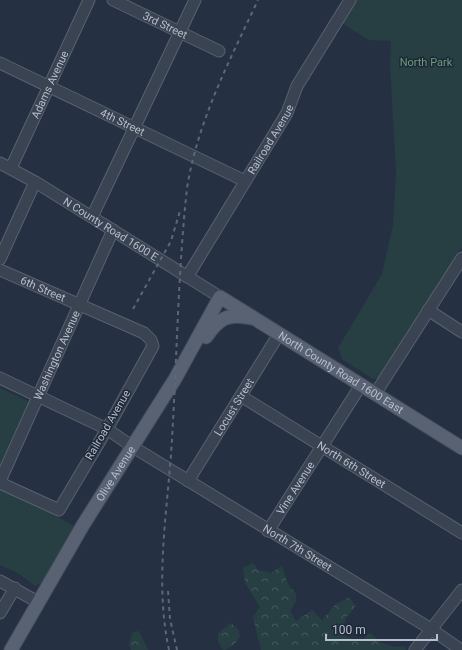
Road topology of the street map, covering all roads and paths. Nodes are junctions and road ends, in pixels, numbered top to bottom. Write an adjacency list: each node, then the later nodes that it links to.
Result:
1 (89, 0): 8 (street, Adams Avenue)
2 (113, 0): 5 (street, 3rd Street)
3 (195, 0): 5 (street)
4 (350, 0): 12 (street, Railroad Avenue)
5 (180, 32): 6 (street, 3rd Street); 9 (street)
6 (219, 50)
7 (0, 63): 8 (street, 4th Street)
8 (49, 86): 9 (street, 4th Street); 11 (street, Adams Avenue)
9 (133, 127): 12 (street, 4th Street); 14 (street)
10 (0, 163): 11 (street, N County Road 1600 E)
11 (11, 168): 13 (street, N County Road 1600 E)
12 (246, 181): 19 (street, Railroad Avenue)
13 (35, 182): 14 (street, N County Road 1600 E); 16 (street)
14 (92, 217): 15 (street, N County Road 1600 E)
15 (113, 230): 19 (street, N County Road 1600 E); 21 (street, Washington Avenue)
16 (0, 258)
17 (462, 258): 22 (street)
18 (0, 270): 21 (street, 6th Street)
19 (187, 277): 20 (street, N County Road 1600 E)
20 (220, 297): 23 (main road, North County Road 1600 East); 27 (main road, Olive Avenue)
21 (80, 306): 26 (street, 6th Street); 31 (street, Washington Avenue)
22 (428, 310): 24 (street); 30 (street)
23 (255, 319): 25 (main road, North County Road 1600 East); 27 (main road)
24 (462, 332)
25 (279, 334): 29 (main road, North County Road 1600 East); 32 (street, Locust Street)
26 (151, 340): 33 (street, Railroad Avenue)
27 (184, 360): 36 (main road, Olive Avenue)
28 (0, 378): 31 (street, North 7th Street)
29 (361, 385): 30 (main road, North County Road 1600 East); 34 (street, Vine Avenue)
30 (375, 394): 35 (main road, North County Road 1600 East)
31 (38, 396): 33 (street, North 7th Street); 38 (street, Washington Avenue)
32 (241, 396): 34 (street, North 6th Street); 37 (street, Locust Street)
33 (108, 428): 36 (street, North 7th Street); 38 (street, Railroad Avenue)
34 (322, 446): 39 (street, Vine Avenue); 40 (street, North 6th Street)
35 (461, 446)
36 (134, 447): 37 (street, North 7th Street); 44 (main road, Olive Avenue)
37 (188, 481): 39 (street, North 7th Street)
38 (0, 482)
39 (268, 531): 46 (street, North 7th Street)
40 (462, 533)
41 (0, 581): 42 (street)
42 (14, 588): 44 (street); 45 (street)
43 (462, 590): 46 (street)
44 (38, 602): 47 (main road, Olive Avenue)
45 (0, 613)
46 (431, 629): 48 (street); 49 (street, North 7th Street)
47 (11, 650)
48 (415, 650)
49 (461, 650)

